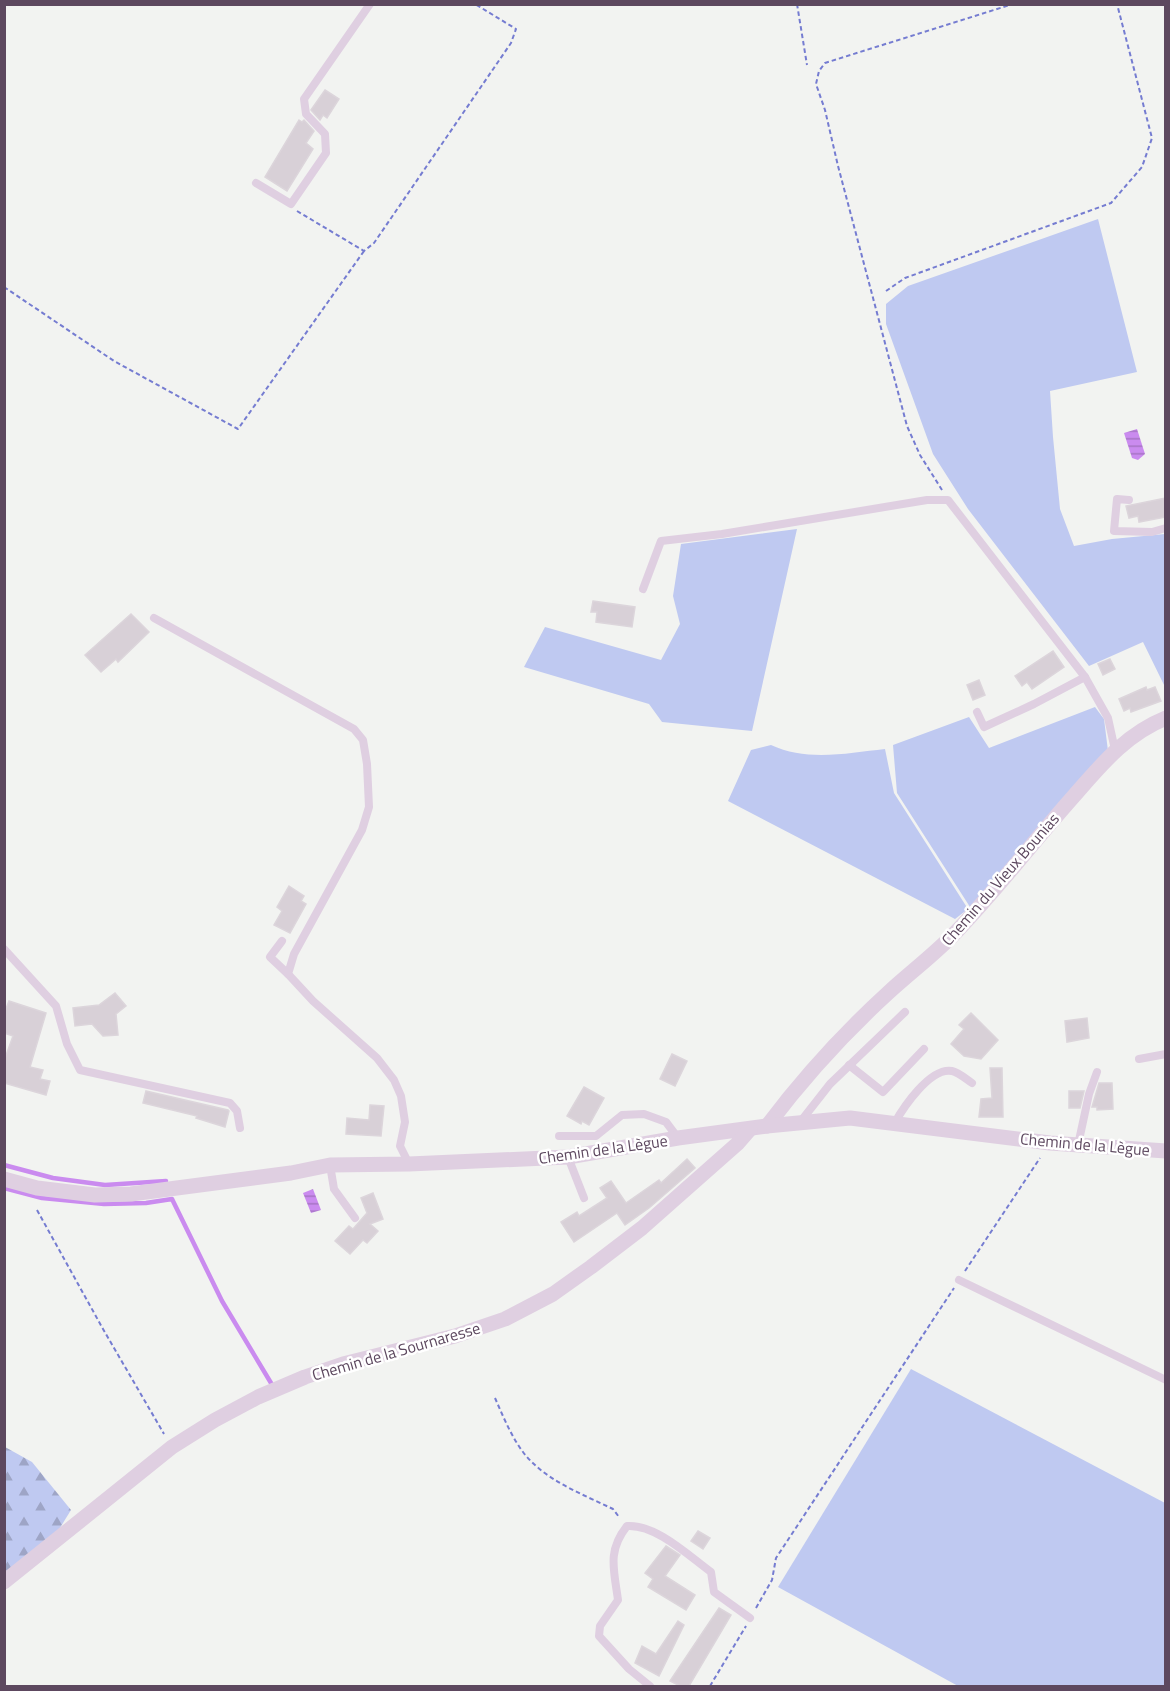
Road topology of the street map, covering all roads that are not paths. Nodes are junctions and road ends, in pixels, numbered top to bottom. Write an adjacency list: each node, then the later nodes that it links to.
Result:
1 (370, 4): 2 (lane)
2 (256, 183)
3 (1129, 500): 4 (lane)
4 (1166, 528)
5 (643, 590): 7 (lane)
6 (154, 618): 13 (lane)
7 (1085, 676): 8 (lane); 10 (lane)
8 (977, 712)
9 (1166, 718): 10 (street, Chemin du Vieux Bounias)
10 (1115, 750): 23 (street, Chemin du Vieux Bounias)
11 (282, 941): 13 (lane)
12 (4, 949): 24 (lane)
13 (288, 974): 31 (lane)
14 (905, 1012): 18 (lane)
15 (924, 1049): 18 (lane)
16 (1166, 1054): 17 (lane)
17 (1139, 1059)
18 (849, 1065): 21 (lane)
19 (1096, 1072): 28 (lane)
20 (972, 1083): 22 (lane)
21 (800, 1122): 22 (street, Chemin de la Lègue); 23 (street, Chemin de la Lègue)
22 (894, 1124): 28 (street, Chemin de la Lègue)
23 (767, 1126): 25 (street, Chemin de la Lègue)
24 (240, 1128)
25 (750, 1129): 27 (street, Chemin de la Lègue); 38 (street, Chemin de la Sournaresse)
26 (559, 1136): 27 (lane)
27 (678, 1138): 30 (street, Chemin de la Lègue)
28 (1078, 1145): 29 (street, Chemin de la Lègue)
29 (1166, 1151)
30 (568, 1157): 31 (street, Chemin de la Lègue); 34 (lane)
31 (409, 1164): 32 (street, Chemin de la Lègue)
32 (330, 1166): 33 (street, Chemin de la Lègue); 35 (lane)
33 (4, 1179)
34 (584, 1198)
35 (355, 1218)
36 (959, 1280): 37 (lane)
37 (1166, 1380)
38 (4, 1582)
39 (750, 1618): 40 (lane)
40 (650, 1686)

